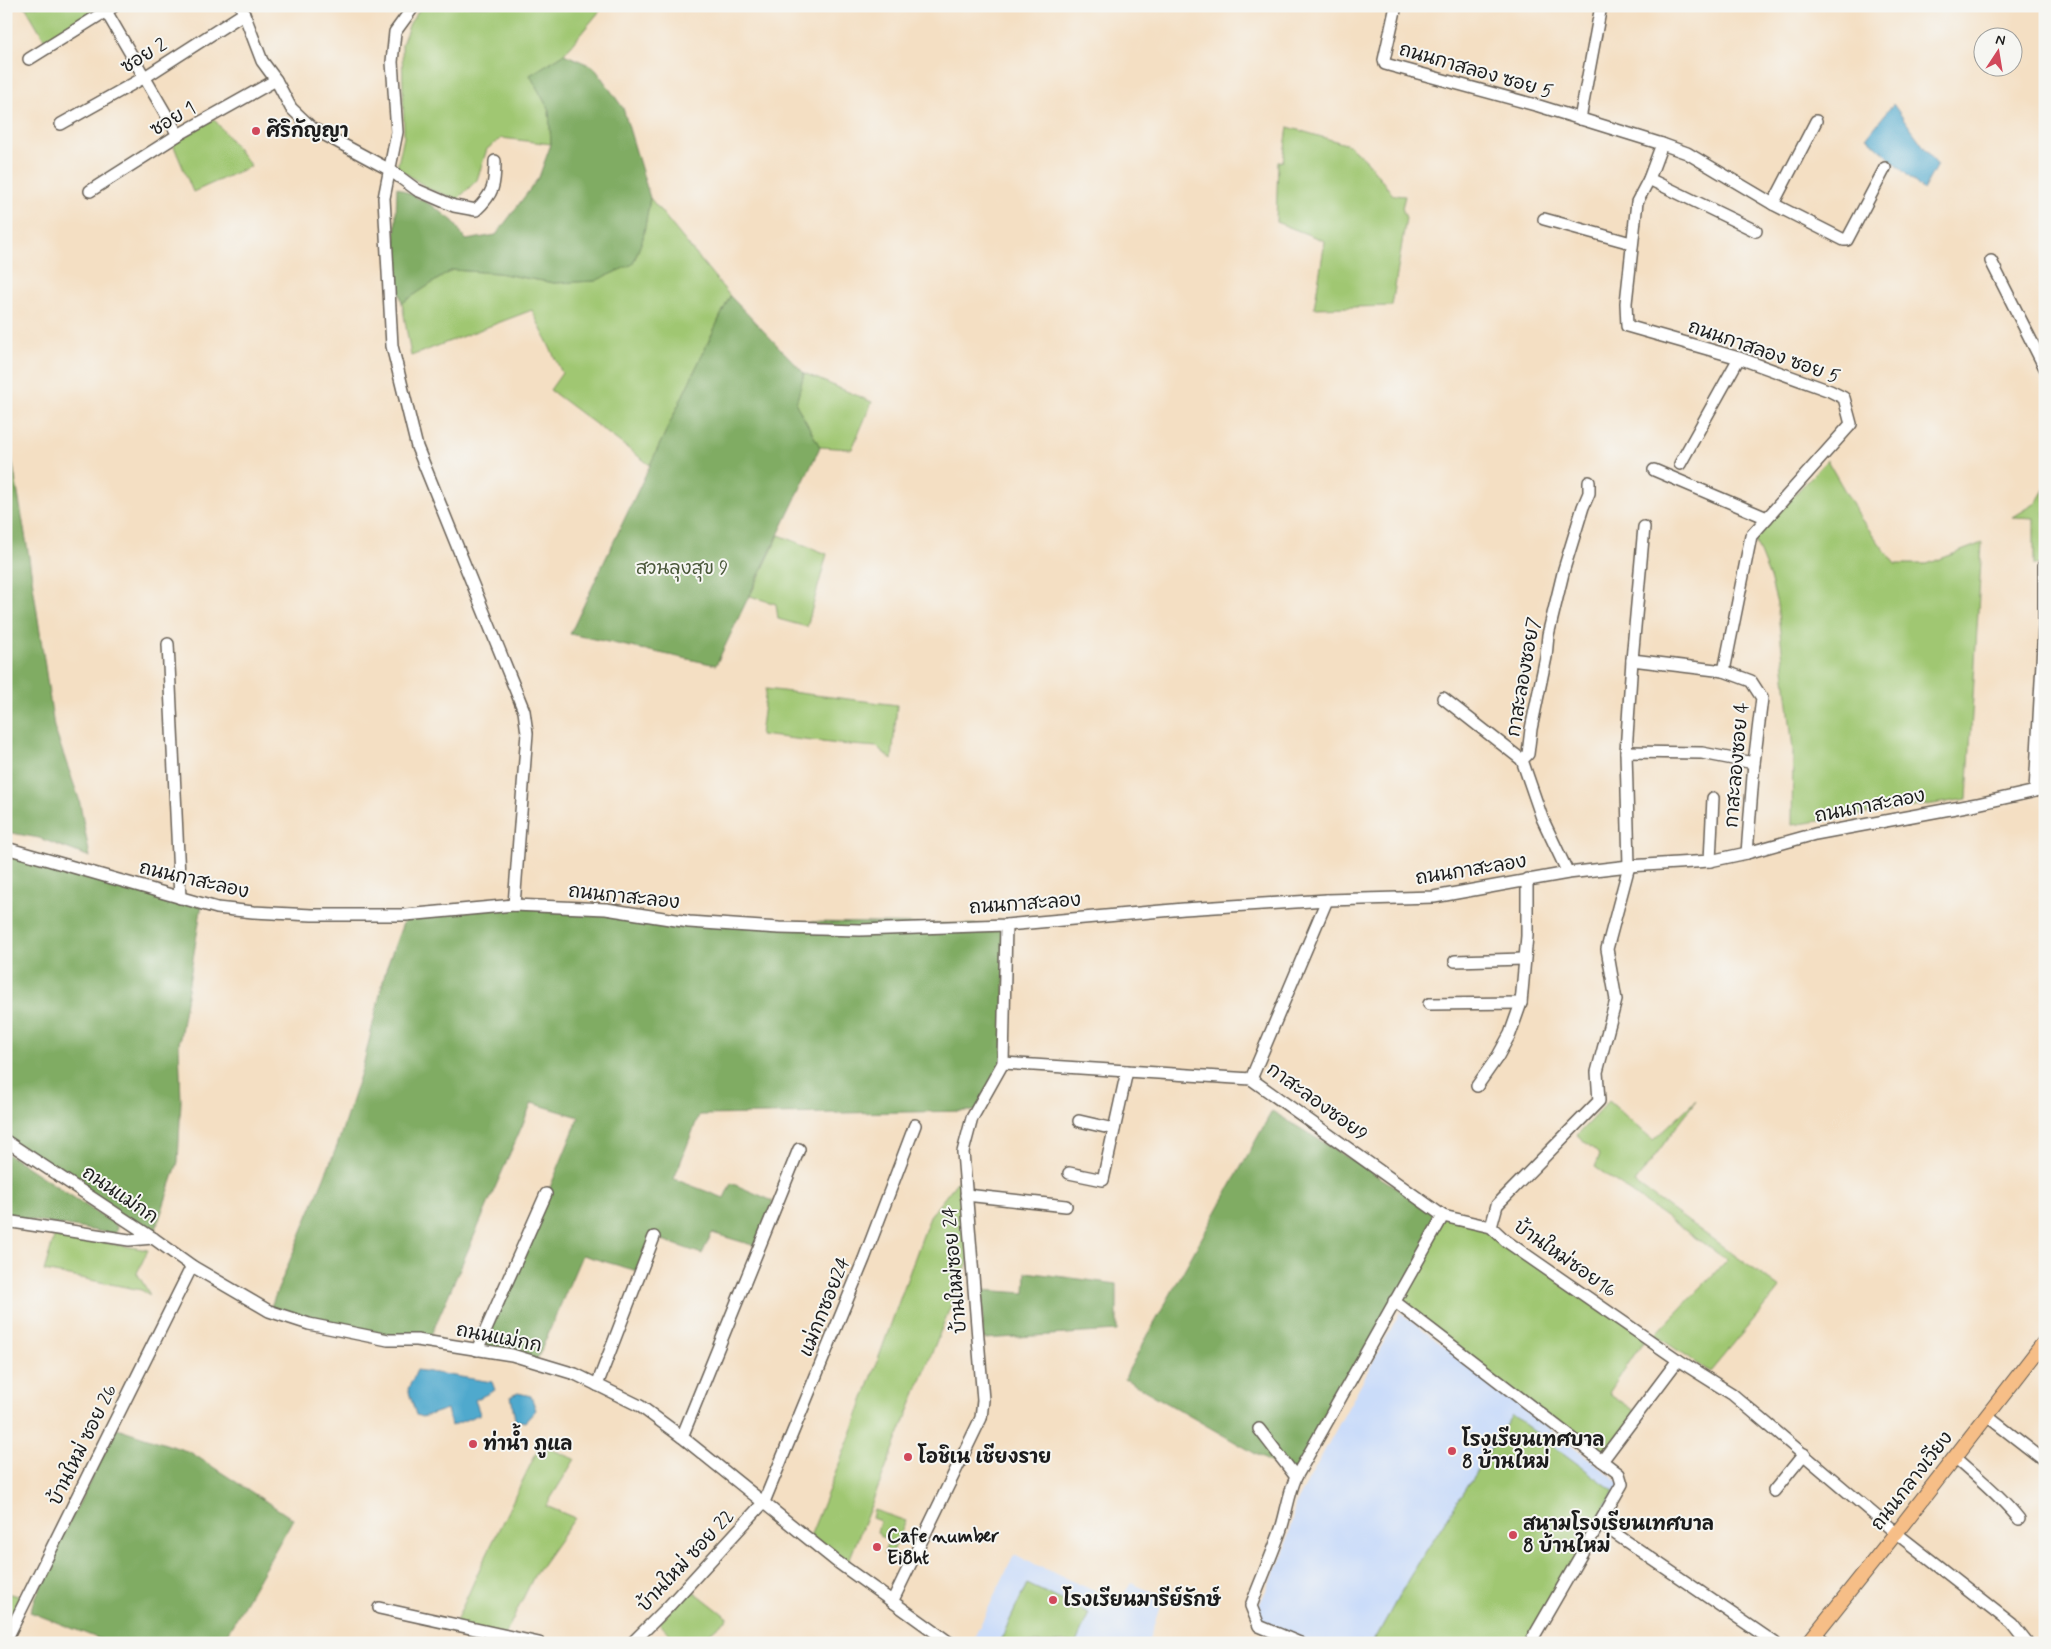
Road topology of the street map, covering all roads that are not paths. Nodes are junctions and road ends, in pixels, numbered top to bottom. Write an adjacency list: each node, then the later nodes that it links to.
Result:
1 (414, 6): 16 (street)
2 (1396, 6): 9 (street, ถนนกาสลอง ซอย 5)
3 (1601, 6): 9 (street)
4 (108, 8): 6 (street); 7 (street)
5 (242, 10): 7 (street, ซอย 2); 8 (street)
6 (29, 59)
7 (145, 77): 11 (street, ซอย 2); 12 (street)
8 (276, 80): 12 (street, ซอย 1); 16 (street)
9 (1580, 119): 13 (street, ถนนกาสลอง ซอย 5)
10 (1816, 121): 19 (street)
11 (61, 124)
12 (178, 135): 18 (street, ซอย 1)
13 (1662, 144): 17 (street, ถนนกาสลอง ซอย 5); 19 (street)
14 (495, 161): 16 (street)
15 (1885, 168): 19 (street)
16 (390, 170): 50 (street)
17 (1649, 179): 21 (street); 22 (street, ถนนกาสลอง ซอย 5)
18 (90, 191)
19 (1773, 204)
20 (1544, 219): 22 (street)
21 (1756, 231)
22 (1631, 243): 24 (street, ถนนกาสลอง ซอย 5)
23 (1991, 261): 25 (street)
24 (1739, 358): 26 (street); 29 (street, ถนนกาสลอง ซอย 5)
25 (2045, 368)
26 (1680, 464)
27 (1654, 470): 29 (street)
28 (1589, 482): 38 (street, กาสะลองซอย7)
29 (1767, 518): 34 (street, ถนนกาสลอง ซอย 5)
30 (1644, 527): 33 (street)
31 (2044, 566): 35 (street)
32 (168, 644): 48 (street)
33 (1632, 660): 34 (street); 37 (street)
34 (1724, 671): 39 (street, กาสะลองซอย 4)
35 (2043, 673): 40 (street)
36 (1443, 698): 38 (street)
37 (1626, 752): 39 (street); 45 (street)
38 (1522, 760): 46 (street, กาสะลองซอย7)
39 (1754, 764): 43 (street, กาสะลองซอย 4)
40 (2040, 790): 43 (street, ถนนกาสะลอง)
41 (1714, 798): 44 (street)
42 (6, 848): 48 (street, ถนนกาสะลอง)
43 (1746, 853): 44 (street, ถนนกาสะลอง)
44 (1710, 861): 45 (street, ถนนกาสะลอง)
45 (1629, 866): 46 (street, ถนนกาสะลอง); 71 (street, บ้านใหม่ซอย16)
46 (1568, 873): 47 (street, ถนนกาสะลอง)
47 (1527, 879): 49 (street, ถนนกาสะลอง); 52 (street)
48 (180, 898): 50 (street, ถนนกาสะลอง)
49 (1327, 900): 51 (street, ถนนกาสะลอง); 58 (street, กาสะลองซอย9)
50 (514, 905): 51 (street, ถนนกาสะลอง)
51 (1006, 924): 56 (street, บ้านใหม่ซอย 24)
52 (1524, 959): 53 (street); 54 (street)
53 (1455, 961)
54 (1521, 1003): 55 (street); 59 (street)
55 (1429, 1004)
56 (1003, 1063): 57 (street); 67 (street, บ้านใหม่ซอย 24)
57 (1127, 1071): 58 (street); 62 (street)
58 (1251, 1079): 69 (street, กาสะลองซอย9)
59 (1477, 1086)
60 (1079, 1121): 62 (street)
61 (915, 1125): 89 (street, แม่กกซอย24)
62 (1114, 1129): 65 (street)
63 (6, 1141): 73 (street, ถนนแม่กก)
64 (799, 1149): 82 (street)
65 (1069, 1172)
66 (546, 1194): 77 (street)
67 (966, 1195): 68 (street); 93 (street, บ้านใหม่ซอย 24)
68 (1066, 1206)
69 (1444, 1216): 71 (street); 75 (street)
70 (6, 1221): 73 (street)
71 (1491, 1227): 78 (street, บ้านใหม่ซอย16)
72 (654, 1237): 79 (street)
73 (153, 1238): 74 (street, ถนนแม่กก)
74 (192, 1266): 77 (street, ถนนแม่กก); 96 (street, บ้านใหม่ ซอย 26)
75 (1394, 1301): 85 (street); 87 (street)
76 (2045, 1341): 80 (main road, ถนนกลางเวียง)
77 (478, 1350): 79 (street, ถนนแม่กก)
78 (1678, 1360): 83 (street, บ้านใหม่ซอย16); 85 (street)
79 (597, 1385): 82 (street, ถนนแม่กก)
80 (1987, 1416): 84 (main road, ถนนกลางเวียง); 86 (street)
81 (1260, 1429): 87 (street)
82 (682, 1437): 89 (street, ถนนแม่กก)
83 (1804, 1454): 88 (street); 92 (street, บ้านใหม่ซอย16)
84 (1955, 1457): 90 (street); 92 (main road, ถนนกลางเวียง)
85 (1602, 1461): 91 (street)
86 (2045, 1461)
87 (1296, 1477): 100 (street)
88 (1774, 1491)
89 (764, 1502): 93 (street, ถนนแม่กก); 98 (street, บ้านใหม่ ซอย 22)
90 (2018, 1519)
91 (1601, 1524): 101 (street); 102 (street)
92 (1896, 1533): 95 (main road, ถนนกลางเวียง); 104 (street, บ้านใหม่ซอย16)
93 (892, 1602): 99 (street, ถนนแม่กก)
94 (378, 1608): 97 (street)
95 (1811, 1639): 103 (street)
96 (6, 1640)
97 (539, 1643)
98 (632, 1643)
99 (950, 1643)
100 (1300, 1643)
101 (1530, 1643)
102 (1774, 1643)
103 (1826, 1643)
104 (2027, 1643)

